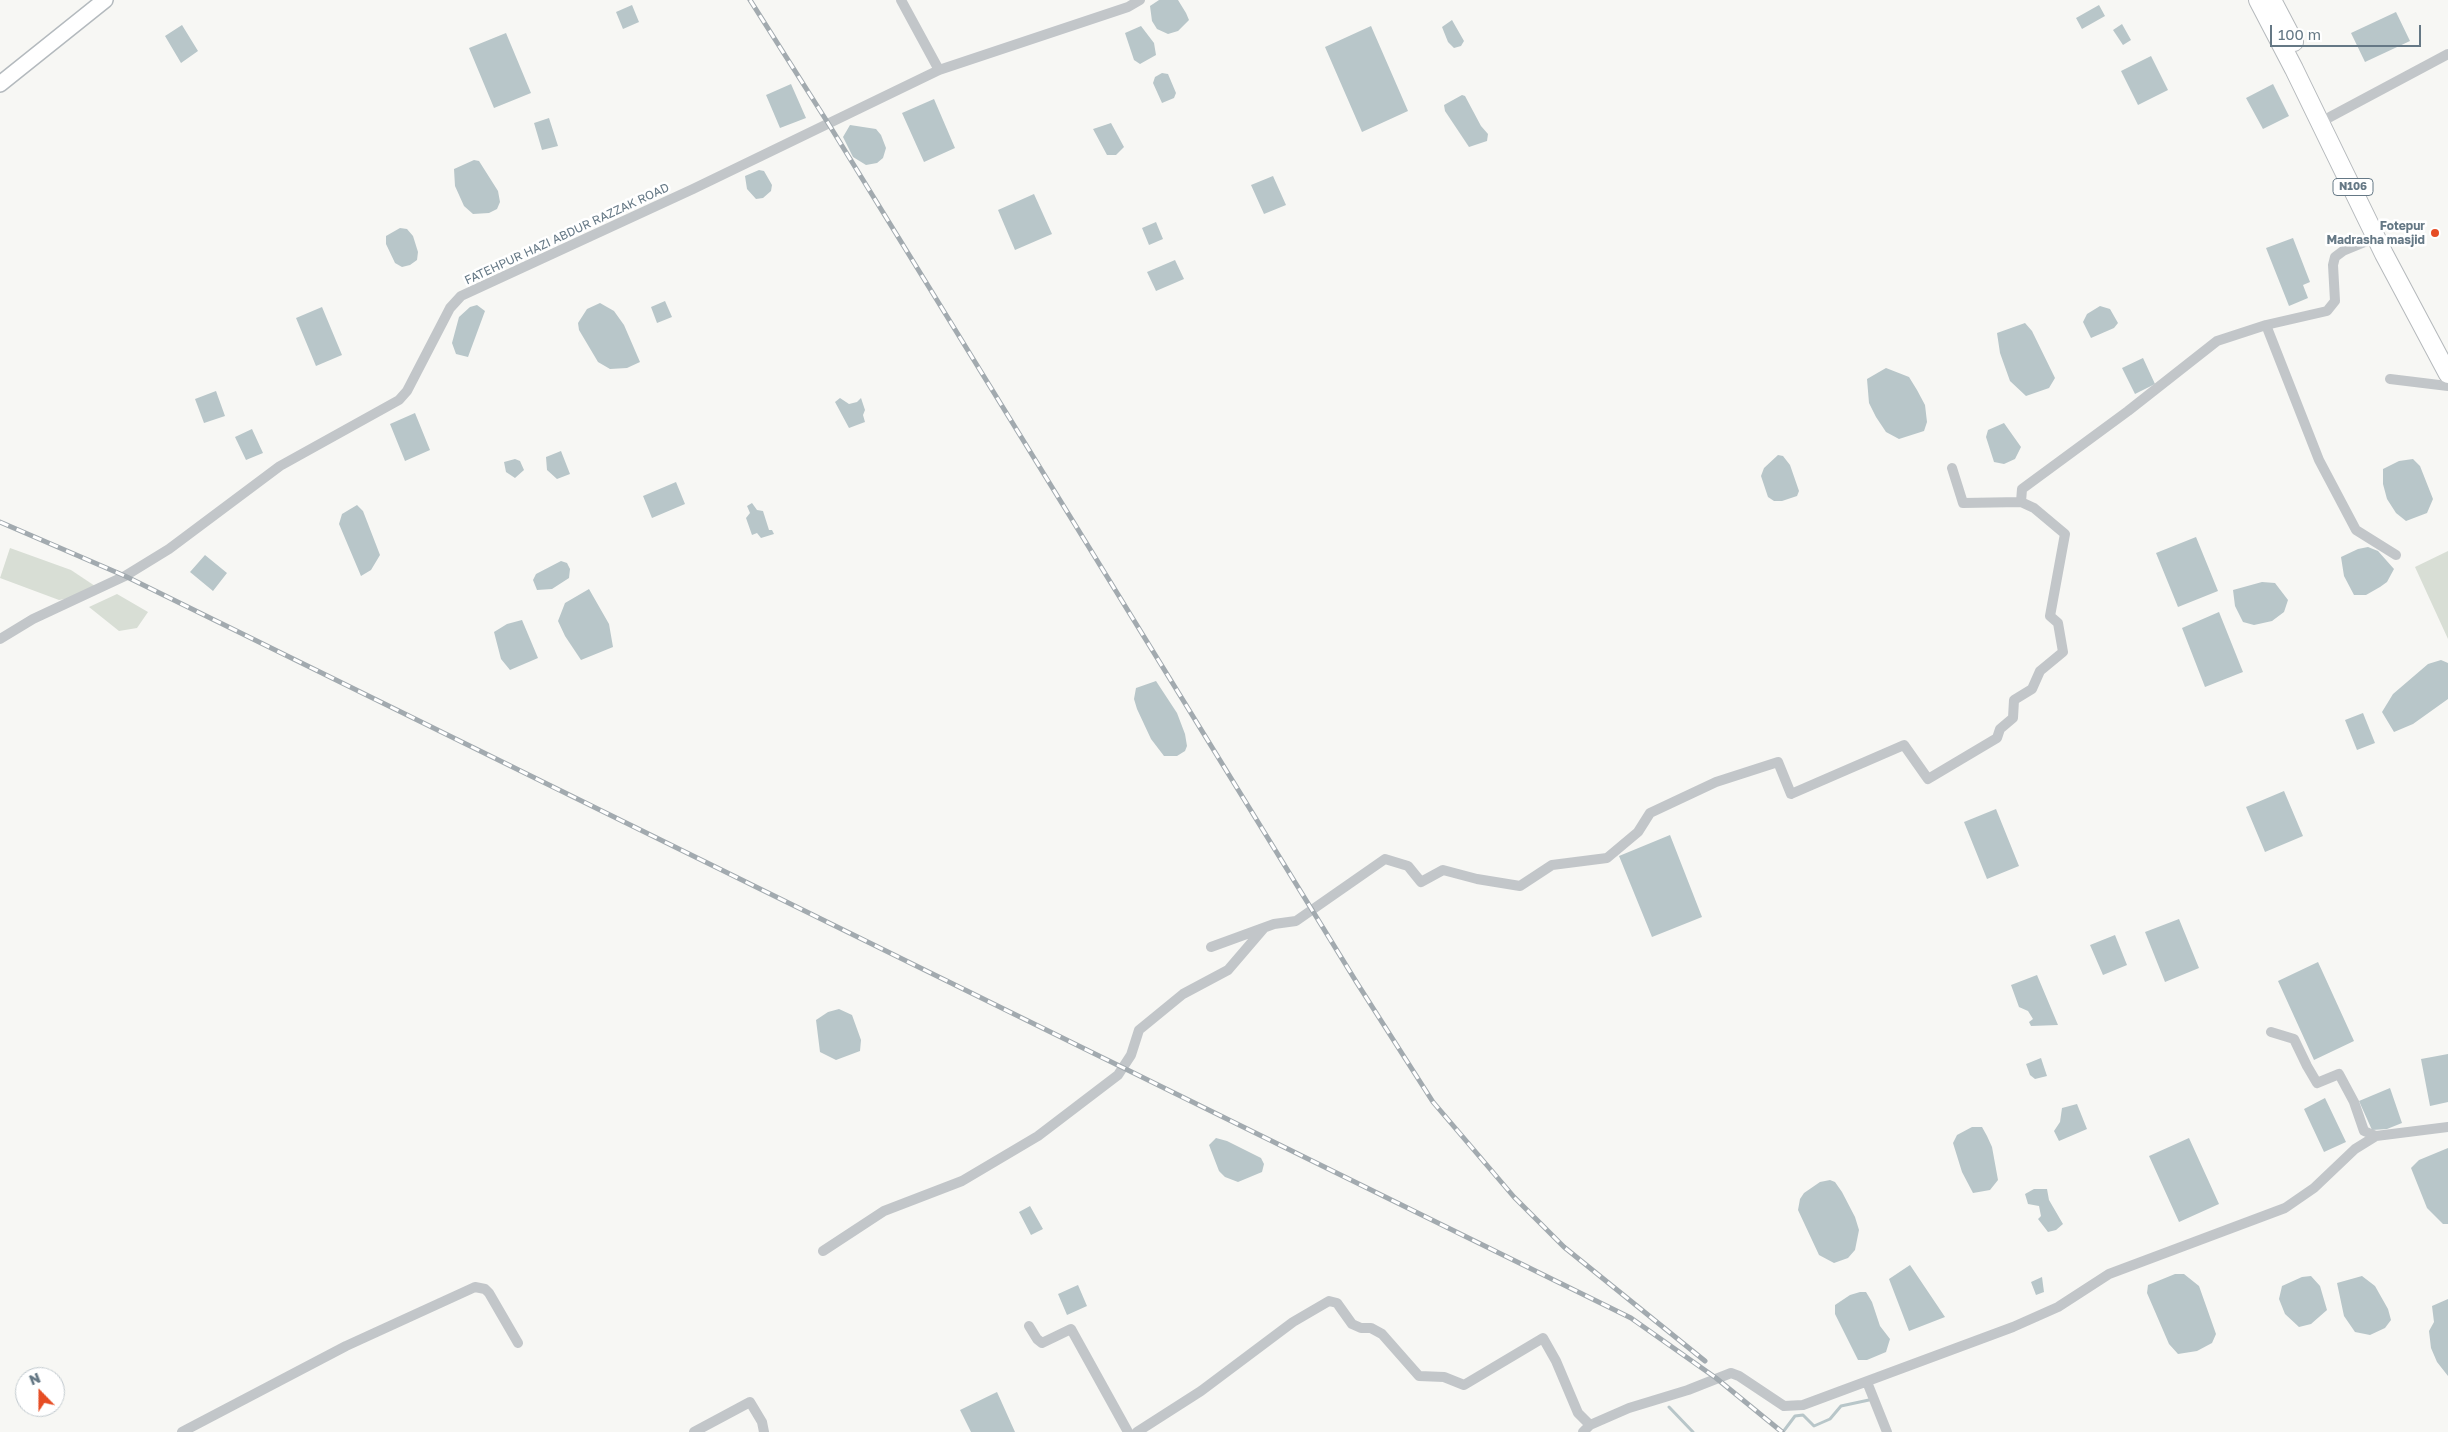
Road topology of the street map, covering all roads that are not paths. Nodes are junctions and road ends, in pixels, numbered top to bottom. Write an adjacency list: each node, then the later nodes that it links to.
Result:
1 (105, 0): 8 (main road)
2 (901, 0): 7 (street)
3 (1140, 0): 7 (street, FATEHPUR HAZI ABDUR RAZZAK ROAD)
4 (2258, 0): 10 (highway, N106)
5 (2272, 0): 9 (highway, N106)
6 (2448, 54): 9 (street)
7 (939, 70): 19 (street, FATEHPUR HAZI ABDUR RAZZAK ROAD)
8 (0, 84)
9 (2330, 117): 12 (highway, N106)
10 (2377, 237): 11 (street); 13 (highway, N106)
11 (2266, 325): 17 (street); 18 (street)
12 (2448, 355)
13 (2448, 374)
14 (2390, 379): 15 (street)
15 (2448, 386)
16 (1952, 468): 17 (street)
17 (2021, 502): 20 (street)
18 (2396, 554)
19 (0, 639)
20 (1265, 927): 21 (street); 25 (street)
21 (1211, 947)
22 (2272, 1032): 24 (street)
23 (2448, 1127): 24 (street)
24 (2376, 1136): 28 (street)
25 (823, 1251)
26 (1029, 1326): 33 (street)
27 (518, 1343): 30 (street)
28 (1866, 1382): 29 (street); 35 (street)
29 (1587, 1429): 34 (street)
30 (182, 1432)
31 (694, 1432): 32 (street)
32 (764, 1432)
33 (1128, 1432)
34 (1137, 1432)
35 (1887, 1432)

